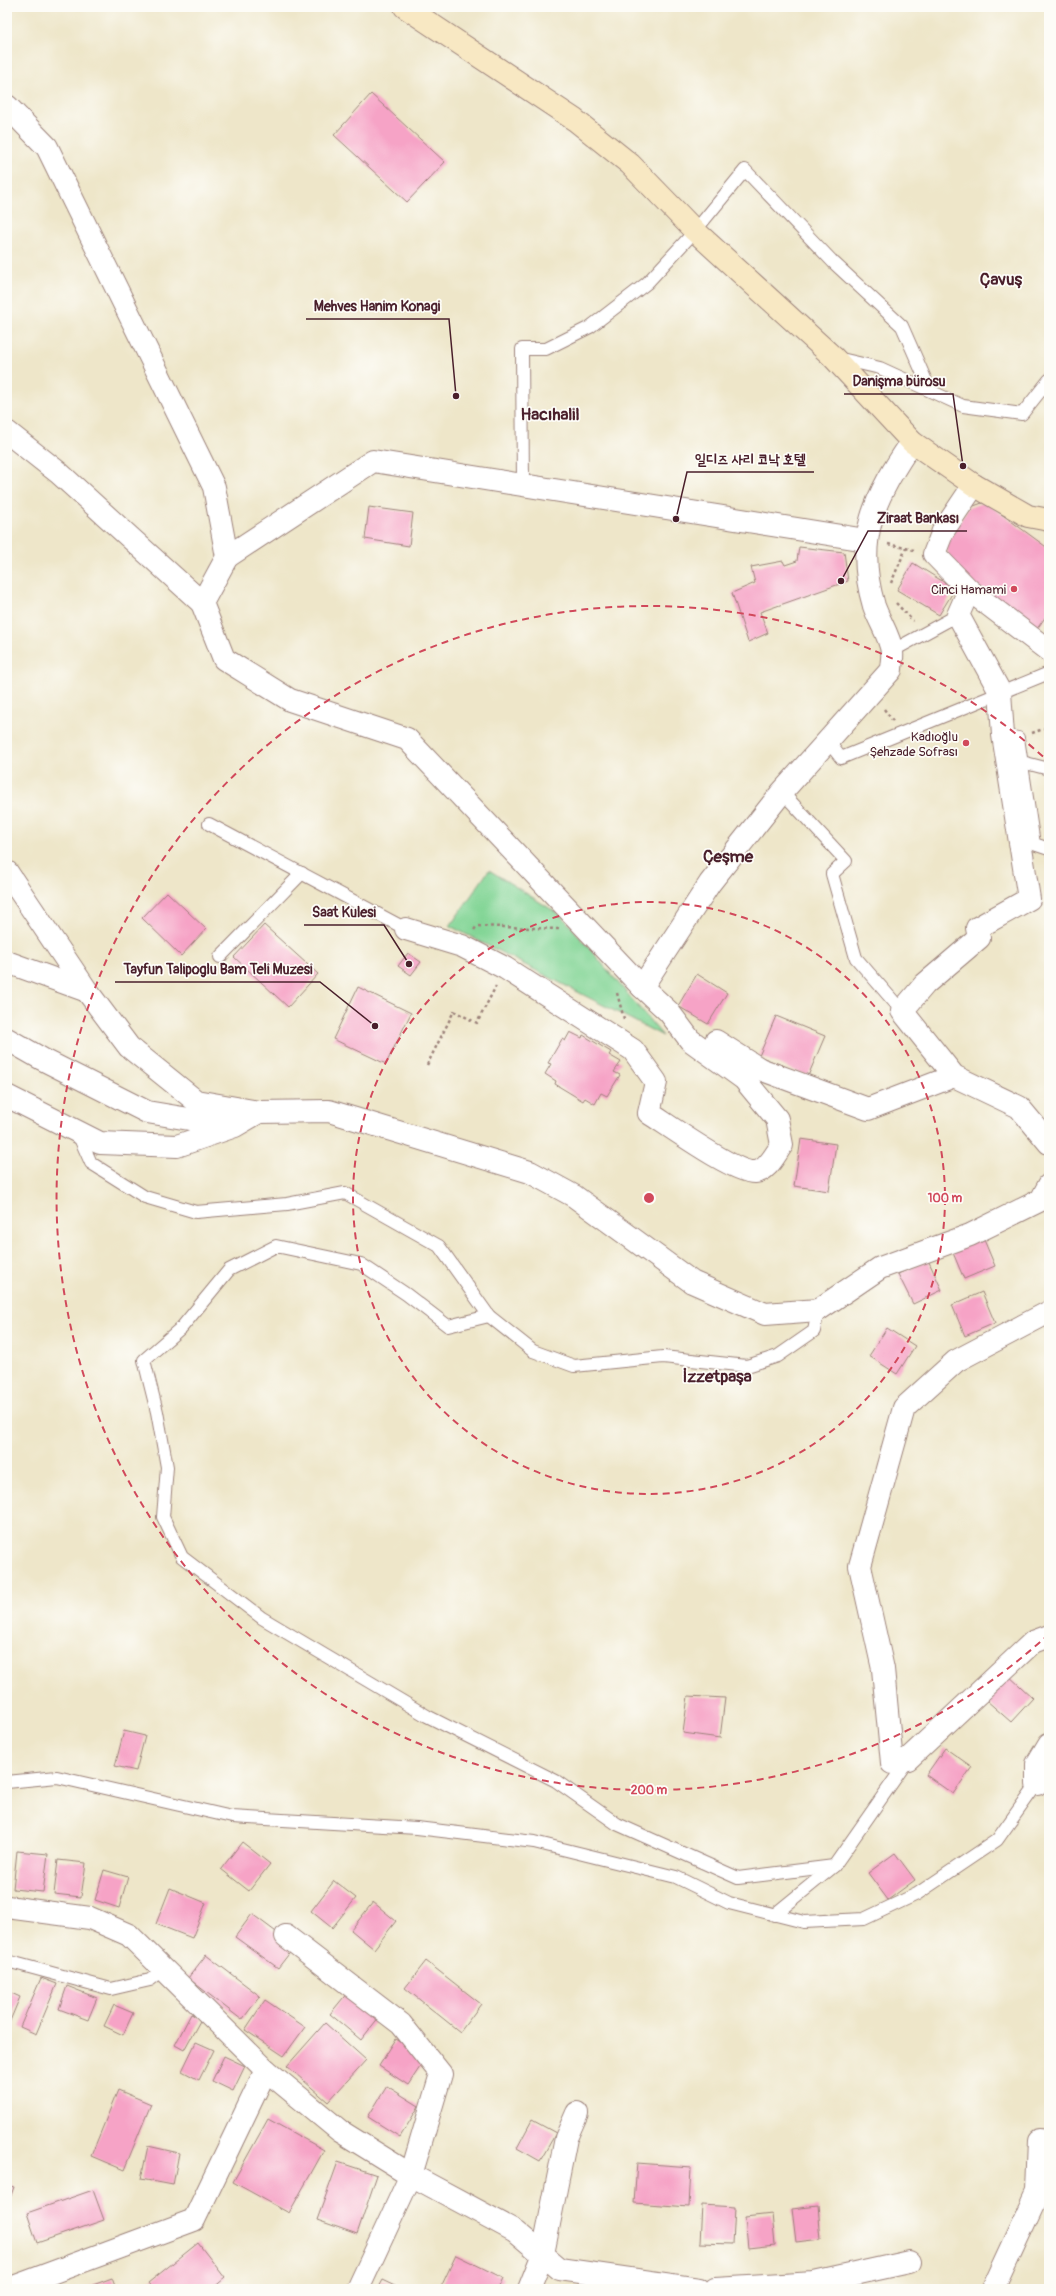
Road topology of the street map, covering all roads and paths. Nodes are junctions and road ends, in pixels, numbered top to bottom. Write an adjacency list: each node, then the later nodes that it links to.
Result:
1 (405, 7): 3 (main road)
2 (7, 106): 15 (street)
3 (695, 231): 4 (main road); 6 (lane); 9 (lane)
4 (833, 357): 6 (lane); 8 (main road)
5 (1049, 380): 6 (lane)
6 (930, 390)
7 (7, 432): 19 (street)
8 (912, 442): 10 (main road); 12 (street)
9 (523, 485): 12 (street); 15 (street)
10 (974, 485): 11 (main road); 14 (street)
11 (1049, 520)
12 (866, 540): 13 (path); 22 (street)
13 (906, 548): 14 (path); 16 (path)
14 (934, 554): 17 (street)
15 (227, 557): 19 (street)
16 (889, 586)
17 (968, 590): 20 (street); 23 (street)
18 (892, 599): 21 (path)
19 (202, 602): 43 (street)
20 (958, 615): 21 (lane); 26 (street)
21 (924, 634): 22 (lane)
22 (892, 651): 25 (street)
23 (1049, 652)
24 (1049, 673): 26 (lane)
25 (873, 692): 27 (path); 29 (street)
26 (1000, 692): 27 (lane); 28 (street)
27 (901, 733): 29 (lane)
28 (1003, 735): 30 (lane); 46 (street)
29 (827, 740): 32 (street)
30 (1022, 762): 31 (lane); 34 (lane)
31 (1049, 769)
32 (782, 792): 43 (street); 46 (lane)
33 (209, 824): 36 (lane)
34 (1049, 850)
35 (7, 872): 44 (street)
36 (302, 873): 37 (lane); 40 (lane)
37 (406, 929): 39 (street)
38 (565, 929): 39 (path)
39 (462, 946): 42 (street)
40 (220, 957)
41 (7, 962): 44 (street)
42 (505, 968): 49 (street); 50 (path)
43 (642, 987): 47 (street)
44 (87, 991): 53 (street)
45 (617, 992): 49 (path)
46 (902, 1011): 51 (street)
47 (669, 1012): 49 (street); 51 (street)
48 (7, 1039): 54 (street)
49 (633, 1050)
50 (427, 1065)
51 (954, 1076): 56 (street)
52 (7, 1096): 55 (street)
53 (259, 1112): 54 (street); 58 (street)
54 (234, 1126): 55 (street)
55 (77, 1131): 60 (lane)
56 (1049, 1143)
57 (1049, 1185): 58 (street)
58 (818, 1310): 60 (lane)
59 (1049, 1312): 63 (street)
60 (489, 1316): 66 (lane)
61 (1049, 1636): 63 (street)
62 (1049, 1744): 64 (street)
63 (908, 1759): 66 (lane)
64 (1043, 1776): 68 (lane)
65 (7, 1782): 68 (lane)
66 (834, 1866): 68 (lane)
67 (7, 1906): 71 (street)
68 (774, 1915)
69 (286, 1936): 75 (street)
70 (7, 1961): 71 (lane)
71 (164, 1969): 72 (street)
72 (266, 2070): 75 (street); 78 (street)
73 (577, 2113): 76 (street)
74 (1040, 2140): 83 (street)
75 (411, 2175): 76 (street); 79 (street)
76 (543, 2254): 80 (street); 81 (street)
77 (909, 2262): 82 (street)
78 (8, 2289)
79 (358, 2289)
80 (529, 2289)
81 (699, 2289)
82 (715, 2289)
83 (993, 2289)

